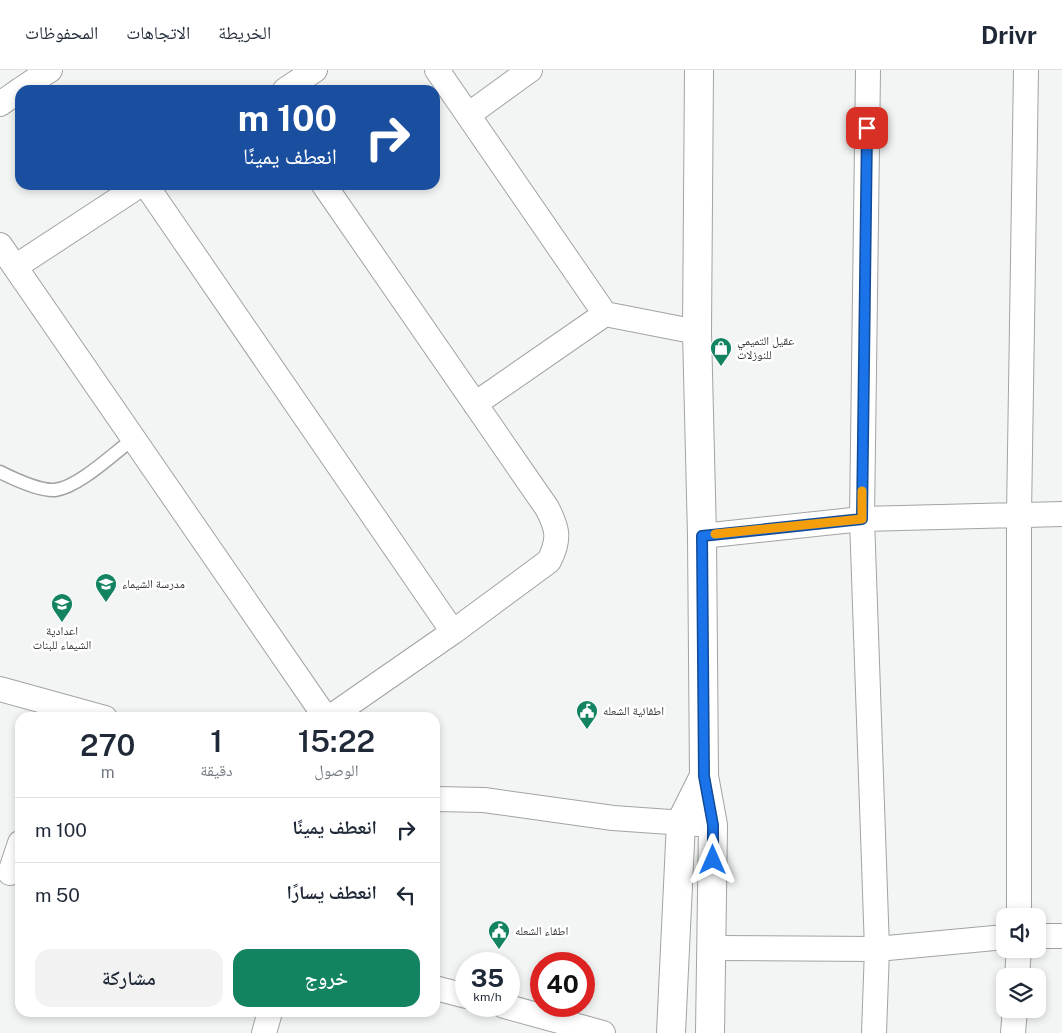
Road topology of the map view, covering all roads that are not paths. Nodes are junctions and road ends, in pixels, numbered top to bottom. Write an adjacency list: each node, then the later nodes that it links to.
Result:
1 (50, 70): 8 (street)
2 (315, 70): 9 (street)
3 (437, 70): 12 (street)
4 (530, 70): 12 (street)
5 (699, 70): 19 (street)
6 (868, 70): 25 (street)
7 (1026, 70): 24 (street)
8 (28, 85)
9 (292, 85)
10 (15, 94): 11 (street)
11 (0, 104)
12 (468, 114): 18 (street)
13 (132, 190): 17 (street)
14 (149, 190): 27 (street)
15 (327, 190): 20 (street)
16 (0, 244): 17 (street)
17 (15, 267): 21 (street)
18 (605, 314): 19 (street); 20 (street)
19 (697, 332): 26 (street)
20 (475, 404): 27 (street)
21 (134, 439): 22 (lane); 30 (street)
22 (0, 472)
23 (1062, 514): 24 (street)
24 (1018, 515): 25 (street); 38 (street)
25 (862, 519): 26 (street); 43 (street)
26 (702, 536): 32 (street)
27 (453, 632): 31 (street)
28 (0, 689): 29 (street)
29 (64, 712)
30 (323, 712)
31 (336, 712)
32 (704, 776): 34 (street); 35 (street)
33 (440, 799): 34 (street)
34 (681, 822): 35 (street); 51 (street)
35 (713, 825): 42 (street)
36 (15, 858): 37 (street)
37 (10, 873)
38 (1019, 908)
39 (1046, 936): 40 (street)
40 (1062, 936)
41 (996, 938): 43 (street)
42 (712, 948): 43 (street); 52 (street)
43 (877, 948): 53 (street)
44 (440, 989): 45 (street)
45 (455, 993)
46 (520, 1010): 50 (street)
47 (269, 1017): 49 (street)
48 (1014, 1018): 54 (street)
49 (264, 1033)
50 (603, 1033)
51 (671, 1033)
52 (710, 1033)
53 (874, 1033)
54 (1013, 1033)

